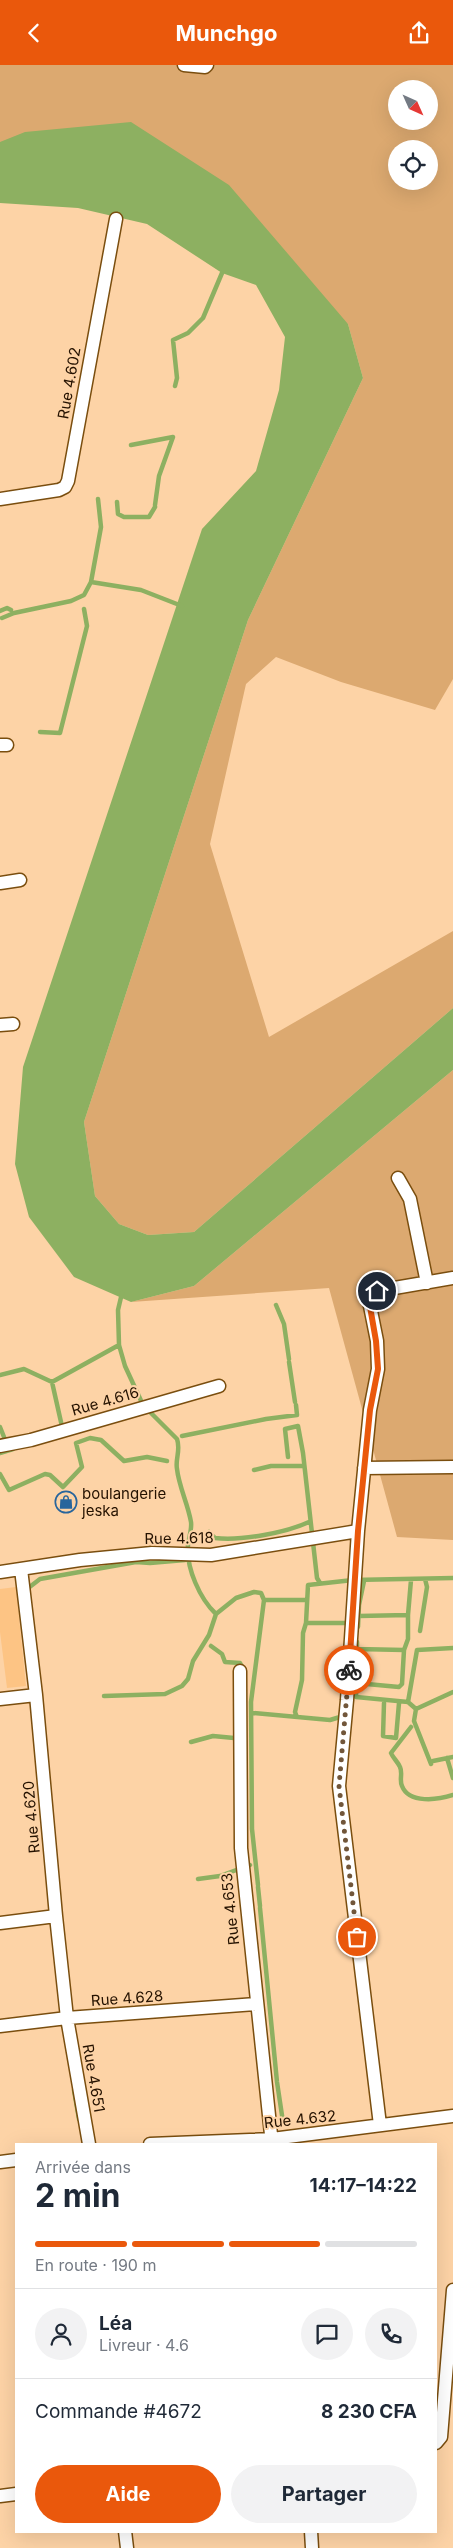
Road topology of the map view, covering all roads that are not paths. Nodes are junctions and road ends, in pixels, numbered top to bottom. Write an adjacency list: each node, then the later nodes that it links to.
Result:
1 (184, 65): 2 (street)
2 (206, 65)
3 (116, 219): 4 (street, Rue 4.602)
4 (0, 499)
5 (20, 880): 6 (street)
6 (0, 883)
7 (13, 1024): 8 (street)
8 (0, 1025)
9 (398, 1178): 11 (street)
10 (453, 1278): 11 (street)
11 (427, 1283): 15 (street)
12 (219, 1386): 13 (street, Rue 4.616)
13 (0, 1445)
14 (453, 1467): 15 (street)
15 (364, 1468): 16 (street)
16 (358, 1531): 17 (street, Rue 4.618); 28 (street)
17 (22, 1569): 18 (street, Rue 4.618); 20 (street, Rue 4.620)
18 (0, 1572)
19 (240, 1671): 24 (street, Rue 4.653)
20 (36, 1695): 21 (street); 22 (street, Rue 4.620)
21 (0, 1699)
22 (56, 1915): 23 (street); 25 (street, Rue 4.620)
23 (0, 1923)
24 (256, 2004): 25 (street, Rue 4.628); 29 (street, Rue 4.653)
25 (67, 2018): 26 (street, Rue 4.628); 30 (street, Rue 4.651)
26 (0, 2027)
27 (453, 2116): 28 (street, Rue 4.632)
28 (380, 2125): 29 (street, Rue 4.632)
29 (272, 2141): 31 (street, Rue 4.632)
30 (89, 2143)
31 (191, 2143)
32 (15, 2161): 33 (street)
33 (0, 2162)
34 (453, 2290): 35 (street)
35 (437, 2442)
36 (15, 2494): 37 (street)
37 (0, 2495)
38 (126, 2533): 40 (street)
39 (310, 2533): 41 (street)
40 (127, 2548)
41 (312, 2548)

